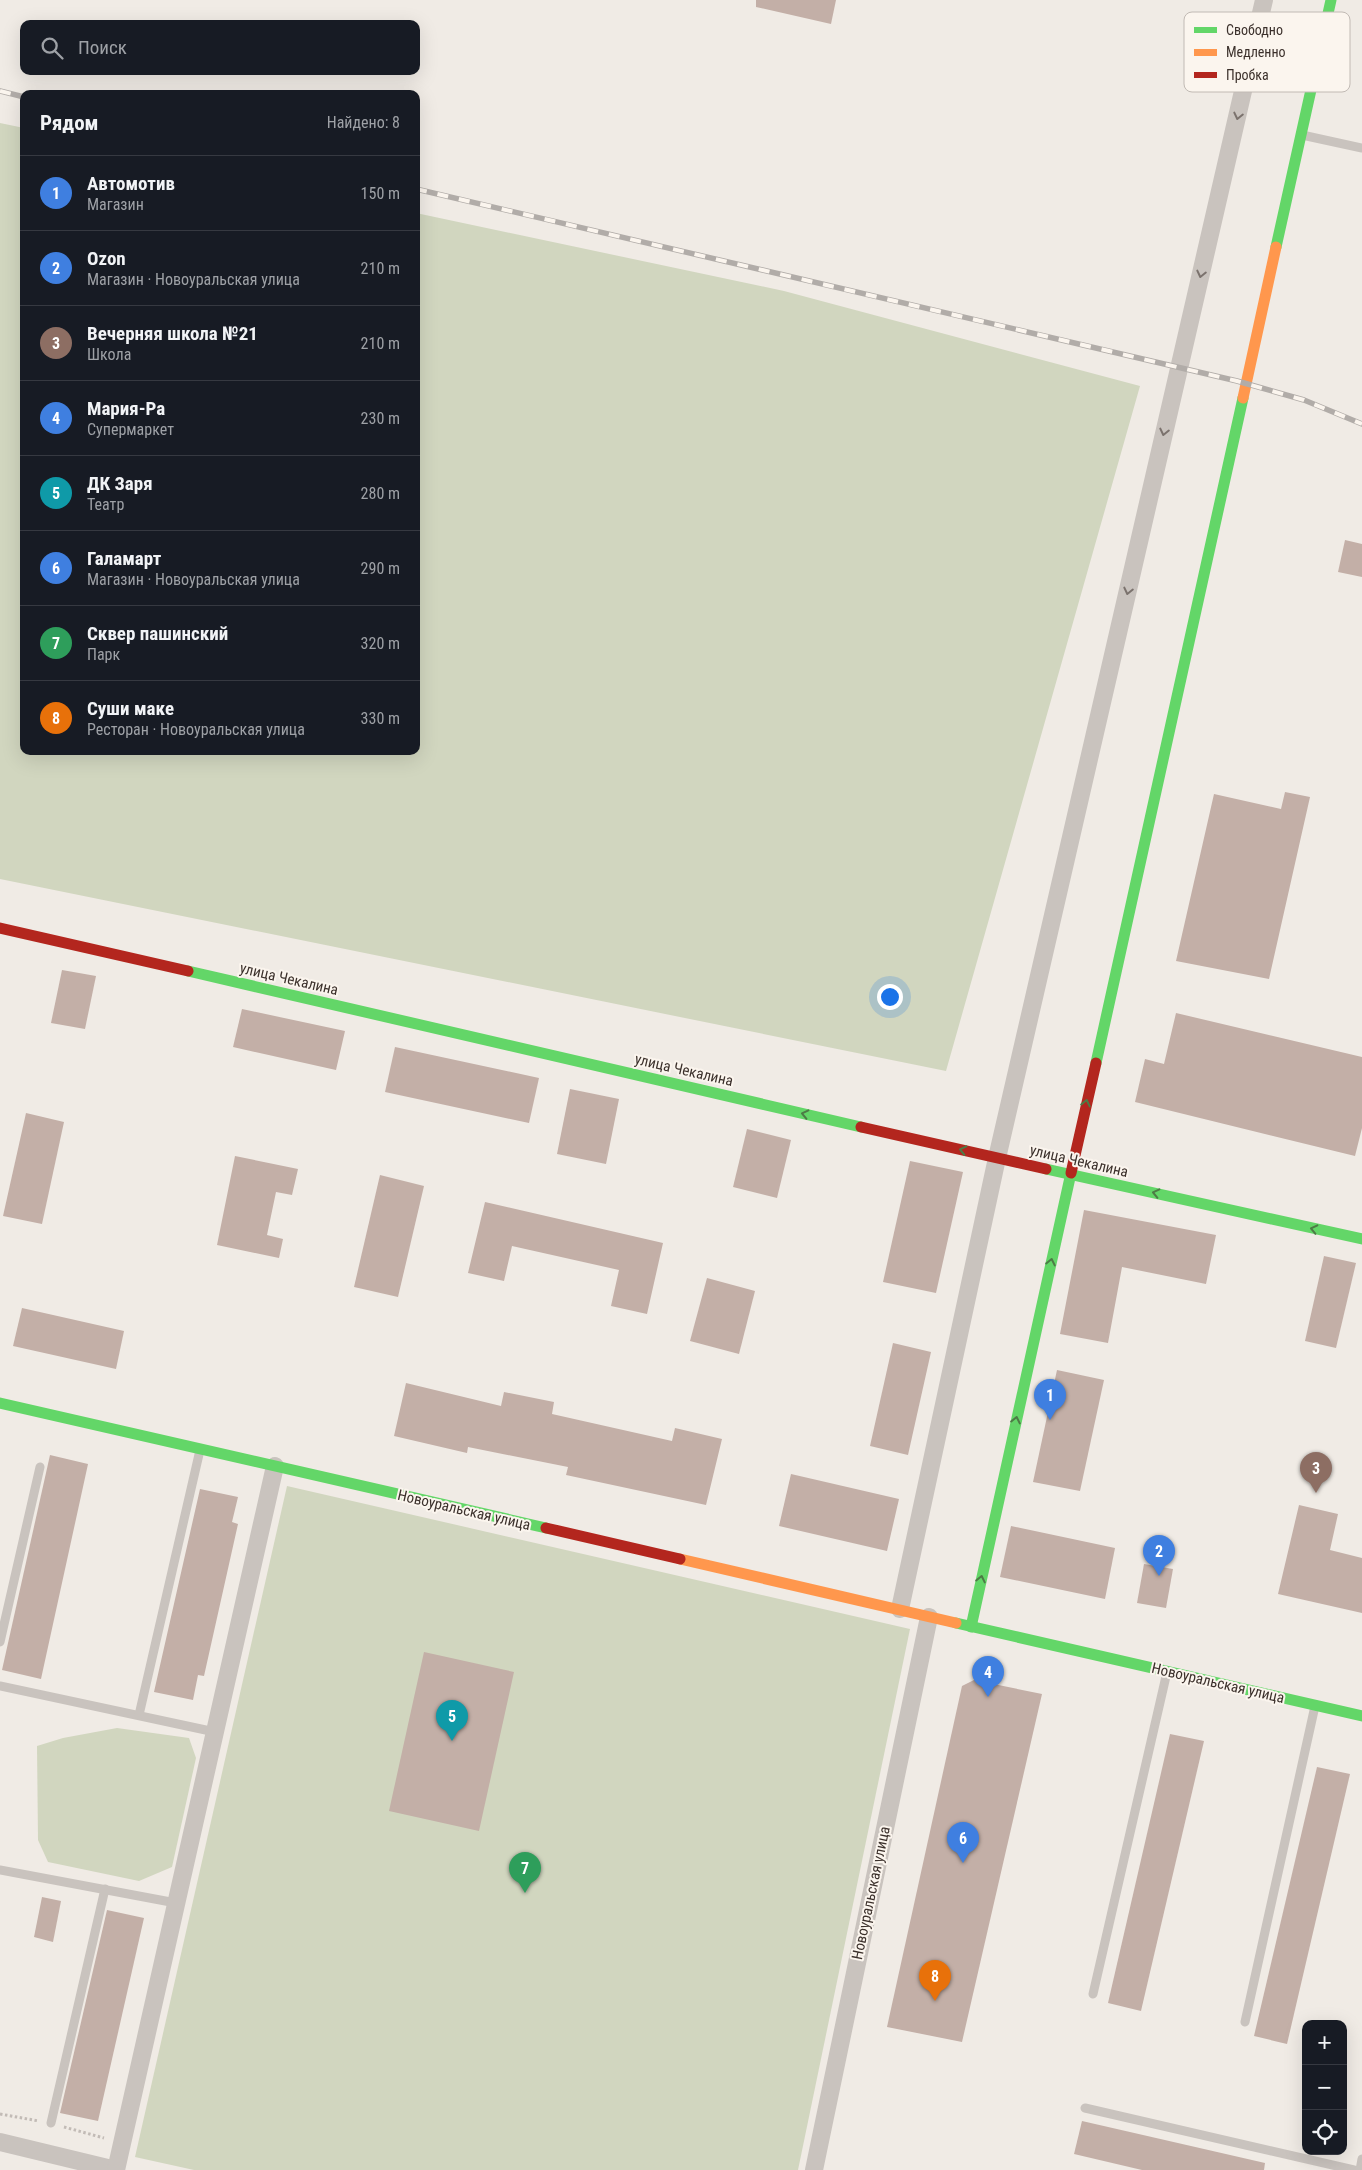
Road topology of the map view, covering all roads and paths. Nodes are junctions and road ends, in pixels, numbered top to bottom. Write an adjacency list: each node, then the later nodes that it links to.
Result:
1 (1243, 92): 6 (street, one-way to 6)
2 (1311, 92): 3 (street)
3 (1302, 135): 4 (lane); 7 (street, one-way to 3)
4 (1362, 148)
5 (0, 928): 6 (street, улица Чекалина, one-way to 5)
6 (997, 1158): 7 (street, улица Чекалина); 13 (street)
7 (1071, 1174): 8 (street, улица Чекалина, one-way to 7); 15 (street, one-way to 7)
8 (1362, 1239)
9 (0, 1403): 10 (street, Новоуральская улица)
10 (200, 1449): 11 (street, Новоуральская улица); 20 (lane)
11 (275, 1466): 13 (street, Новоуральская улица); 22 (street)
12 (40, 1467): 16 (lane)
13 (900, 1610): 14 (street, Новоуральская улица)
14 (929, 1617): 15 (street, Новоуральская улица); 33 (street, Новоуральская улица)
15 (971, 1627): 17 (street, Новоуральская улица)
16 (0, 1642)
17 (1167, 1671): 19 (street, Новоуральская улица); 26 (lane)
18 (0, 1686): 20 (lane)
19 (1315, 1706): 21 (street, Новоуральская улица); 27 (lane)
20 (139, 1715): 22 (lane)
21 (1362, 1716)
22 (215, 1732): 25 (street)
23 (0, 1870): 24 (lane)
24 (105, 1889): 25 (lane); 29 (lane)
25 (176, 1904): 32 (street)
26 (1093, 1994)
27 (1245, 2022)
28 (1086, 2108): 34 (lane)
29 (51, 2123)
30 (0, 2142): 32 (street)
31 (1362, 2159): 35 (lane)
32 (116, 2170)
33 (814, 2170)
34 (1354, 2170)
35 (1360, 2170)

